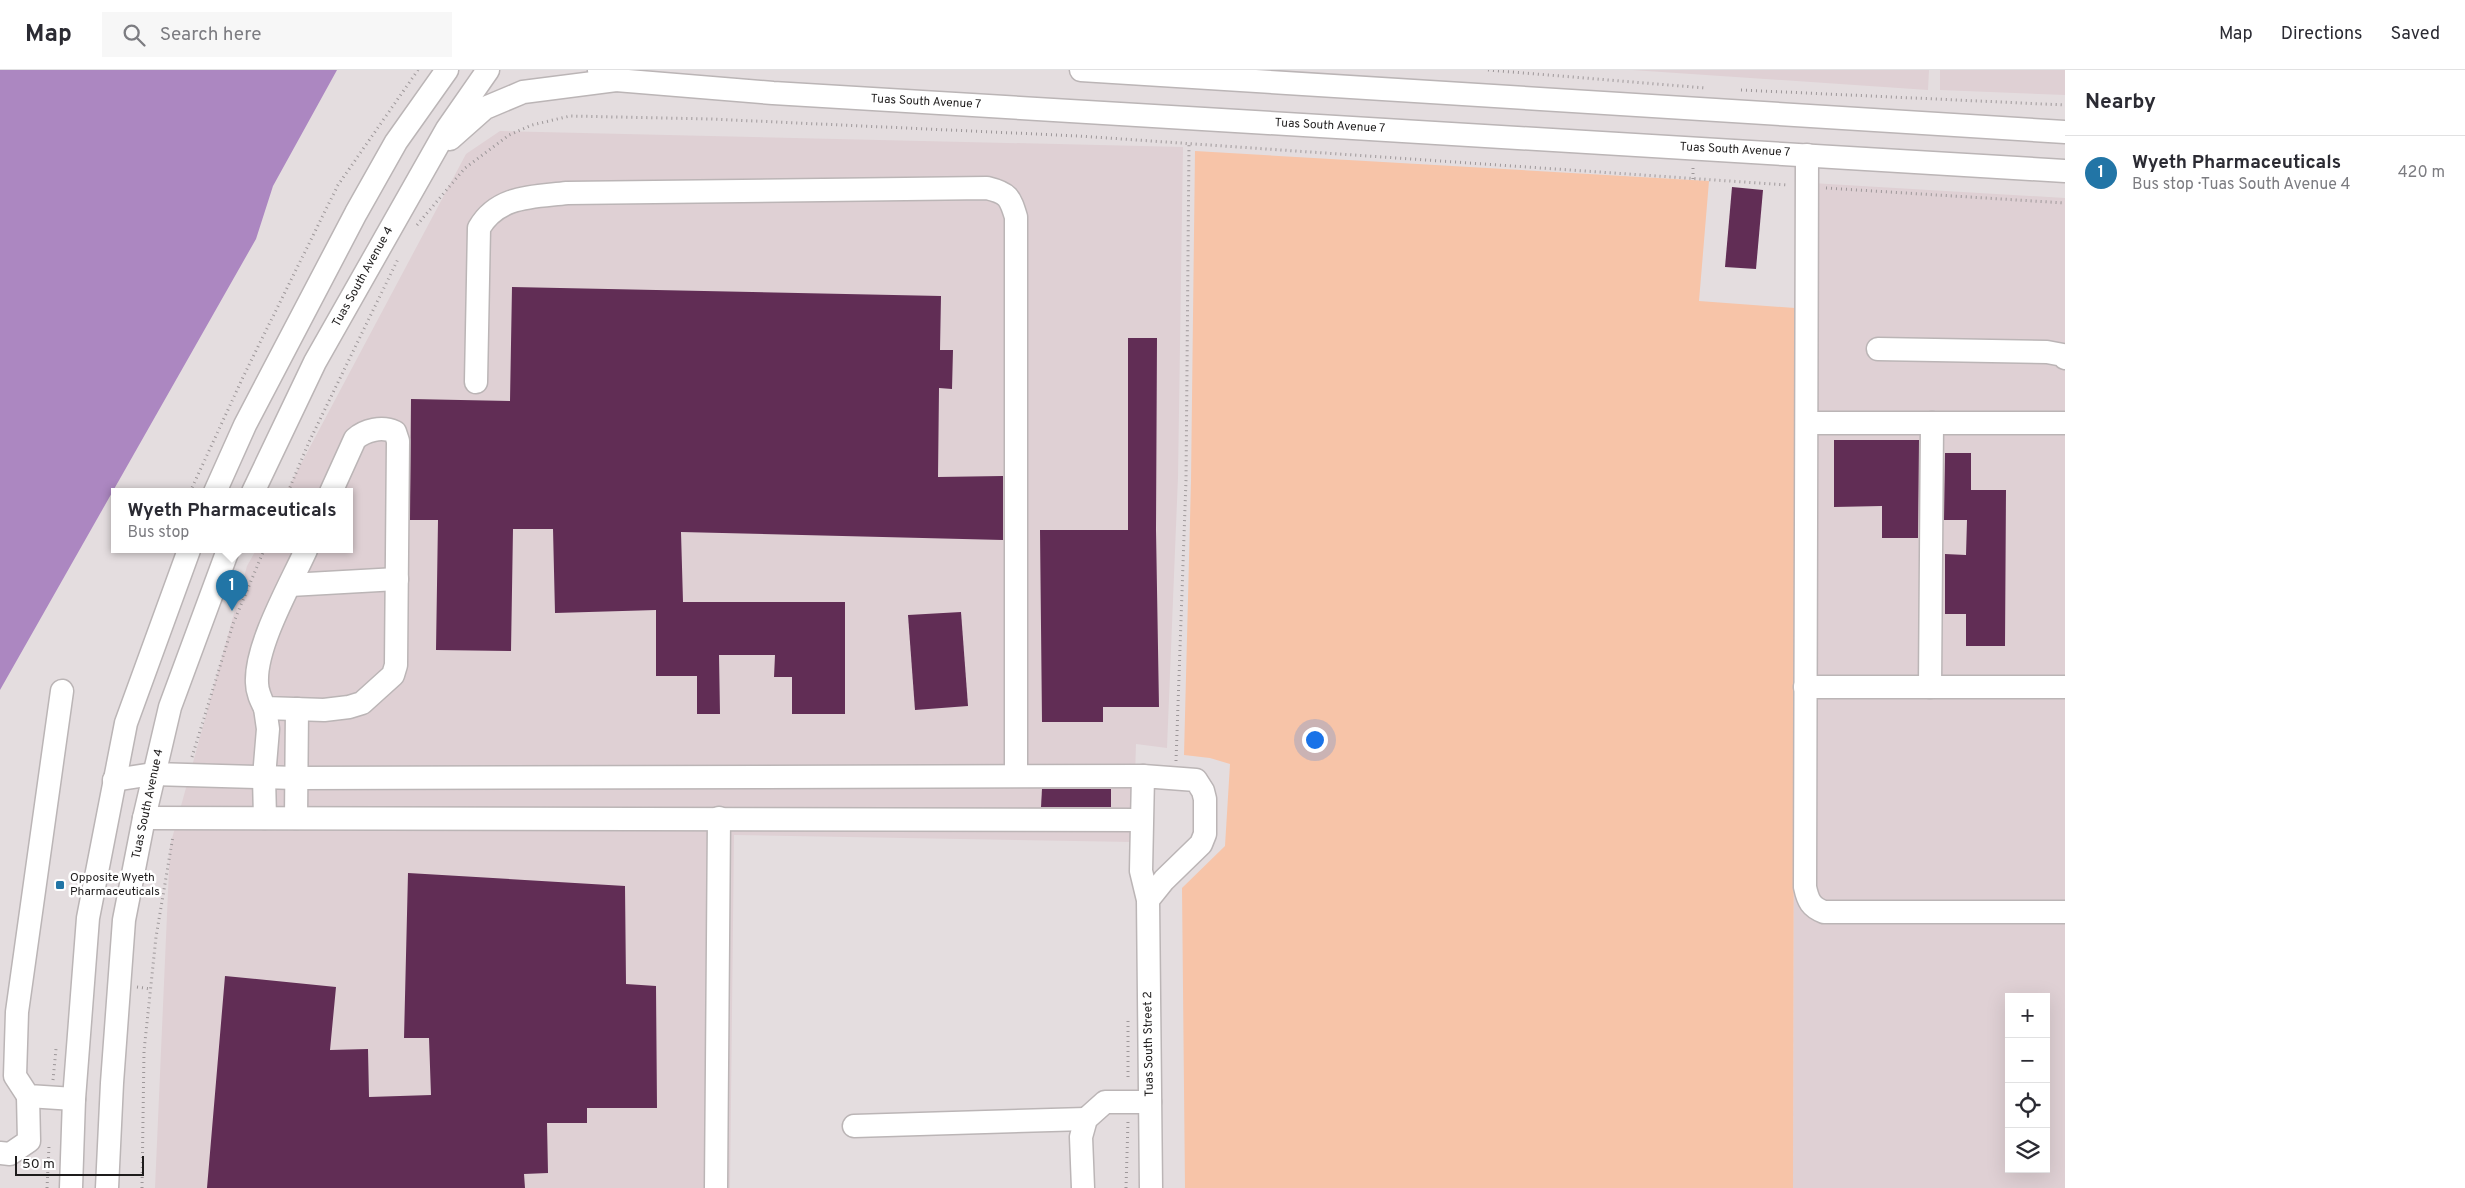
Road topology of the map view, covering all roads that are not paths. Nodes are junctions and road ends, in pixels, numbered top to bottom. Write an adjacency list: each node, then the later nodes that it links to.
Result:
1 (447, 70): 15 (street)
2 (488, 70): 6 (street, Tuas South Avenue 4)
3 (1081, 70): 5 (street)
4 (607, 75): 6 (street, Tuas South Avenue 7); 7 (street, Tuas South Avenue 7)
5 (2065, 132)
6 (432, 155): 16 (street, Tuas South Avenue 4)
7 (1807, 155): 8 (street, Tuas South Avenue 7); 12 (street)
8 (2065, 171)
9 (1878, 348): 10 (street)
10 (2065, 358)
11 (476, 382): 30 (street)
12 (1807, 423): 13 (street); 23 (street)
13 (1932, 423): 14 (street); 25 (street)
14 (2065, 423)
15 (217, 488)
16 (255, 488)
17 (333, 488): 21 (street)
18 (188, 553): 34 (street)
19 (227, 553): 29 (street, Tuas South Avenue 4)
20 (305, 553): 22 (street)
21 (397, 579): 22 (street); 28 (street)
22 (290, 584): 27 (street)
23 (1805, 687): 25 (street); 41 (street)
24 (2065, 687): 25 (street)
25 (1930, 688)
26 (62, 691): 42 (street)
27 (265, 708): 28 (street); 32 (street)
28 (297, 709): 33 (street)
29 (152, 774): 32 (street); 34 (street); 35 (street, Tuas South Avenue 4)
30 (1016, 775): 31 (street); 33 (street)
31 (1143, 776): 39 (street, Tuas South Street 2); 40 (street)
32 (264, 777): 33 (street); 36 (street)
33 (295, 778): 37 (street)
34 (114, 780): 43 (street)
35 (144, 818): 36 (street); 49 (street, Tuas South Avenue 4)
36 (265, 818): 37 (street)
37 (296, 818): 38 (street)
38 (719, 818): 39 (street); 50 (street)
39 (1141, 820): 40 (street, Tuas South Street 2)
40 (1148, 900): 44 (street, Tuas South Street 2)
41 (2065, 912)
42 (28, 1096): 43 (street); 47 (street)
43 (74, 1099): 48 (street)
44 (1150, 1102): 45 (street); 52 (street, Tuas South Street 2)
45 (1086, 1119): 46 (street); 51 (street)
46 (854, 1126)
47 (0, 1153)
48 (71, 1188)
49 (107, 1188)
50 (716, 1188)
51 (1083, 1188)
52 (1151, 1188)

